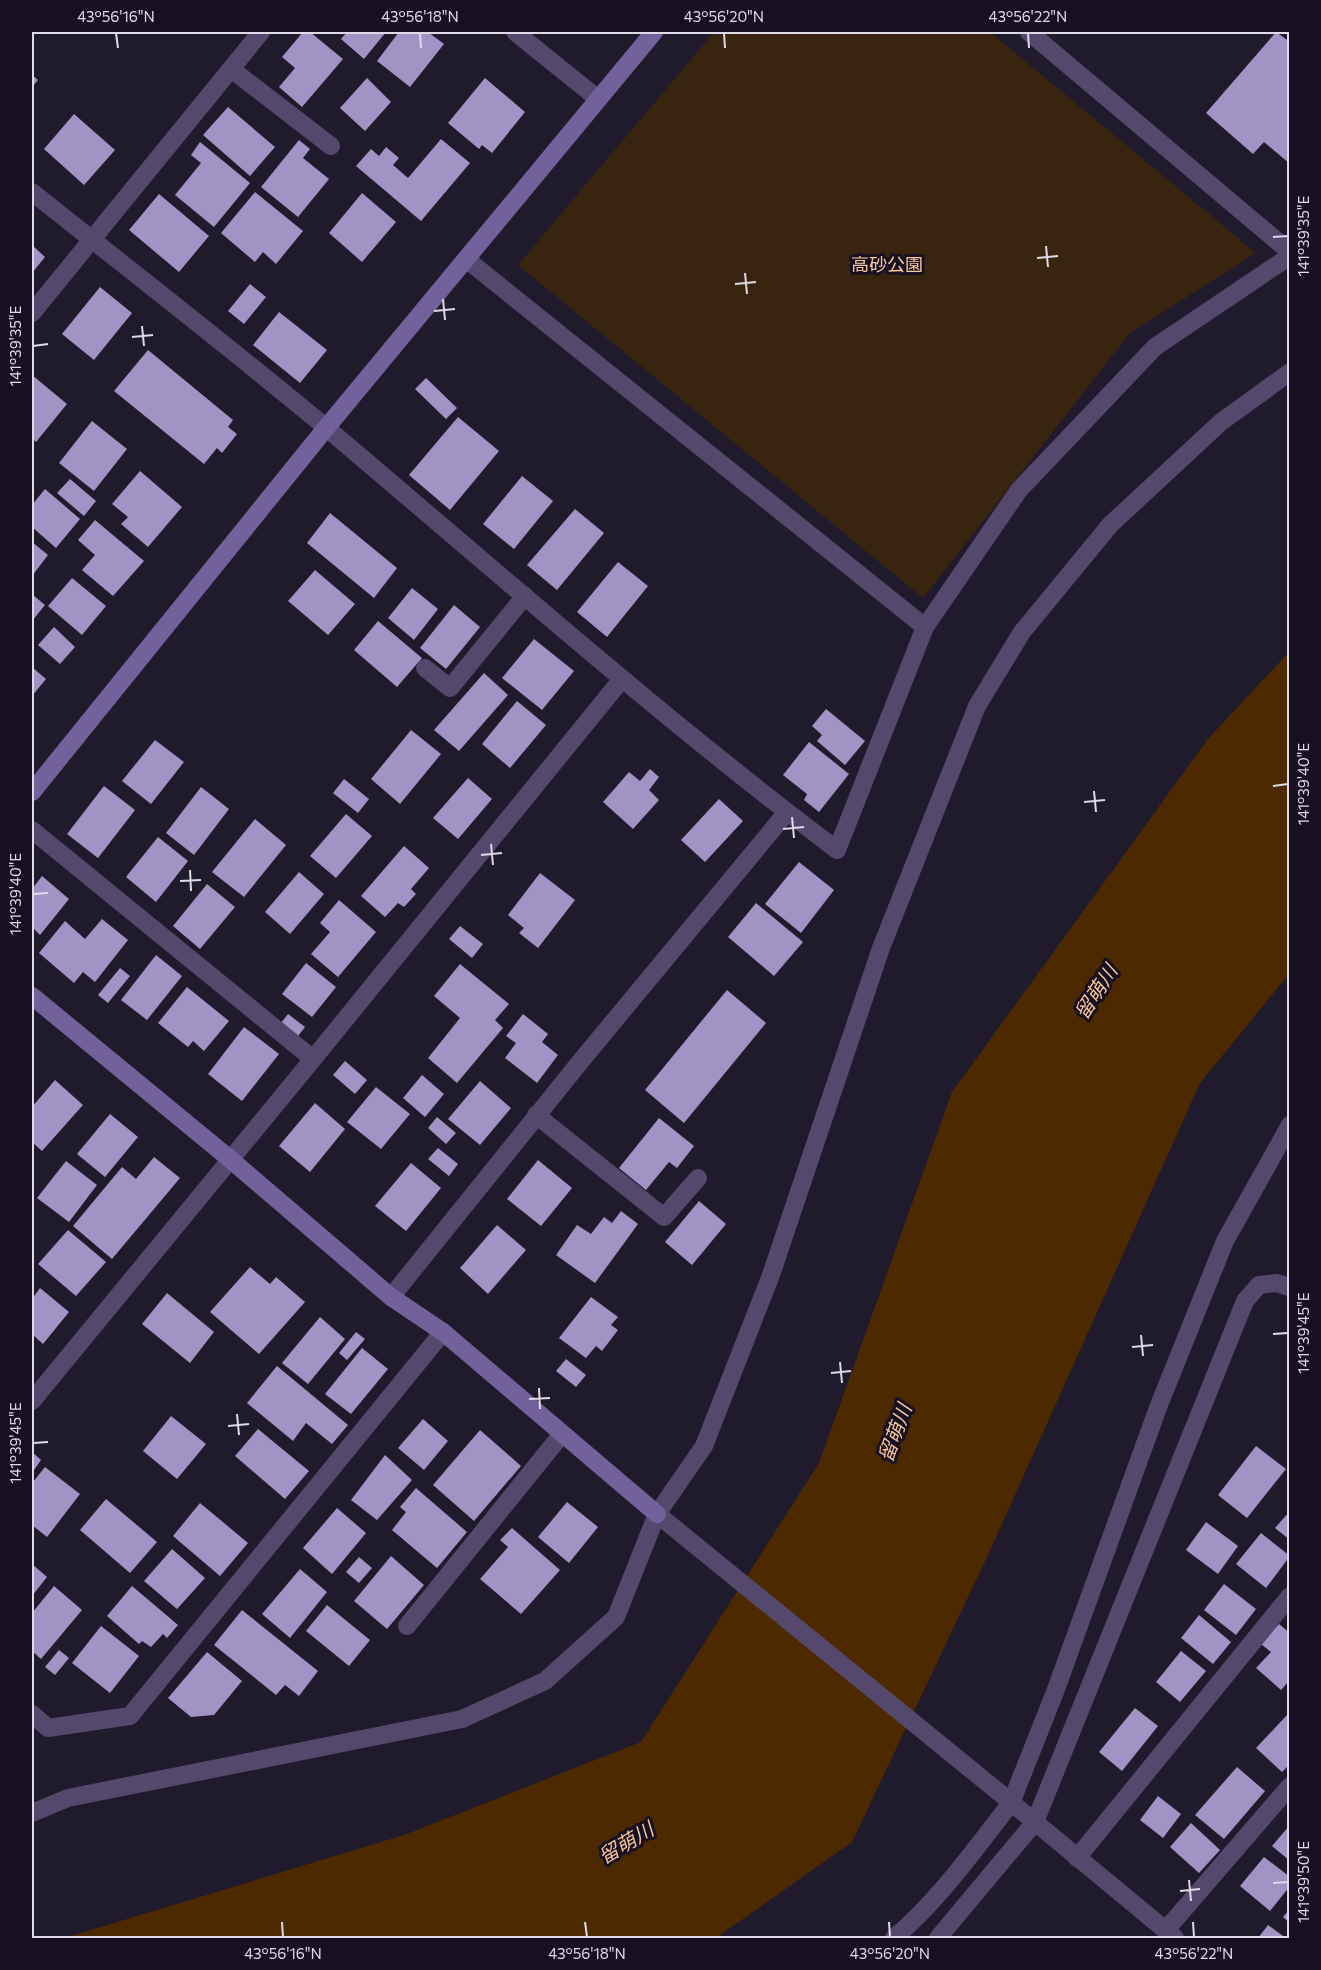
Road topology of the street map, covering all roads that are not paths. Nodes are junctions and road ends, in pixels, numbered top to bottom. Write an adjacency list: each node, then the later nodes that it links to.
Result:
1 (261, 32): 5 (street)
2 (515, 32): 6 (street)
3 (654, 32): 6 (street)
4 (1029, 32): 10 (street)
5 (231, 69): 7 (street); 9 (street)
6 (597, 98): 11 (street)
7 (331, 146)
8 (32, 192): 9 (street)
9 (91, 240): 12 (street); 14 (street)
10 (1290, 254): 16 (street)
11 (466, 259): 14 (street); 16 (street)
12 (32, 313)
13 (1290, 372): 33 (street)
14 (326, 428): 15 (street); 19 (street)
15 (525, 596): 17 (street); 18 (street)
16 (924, 627): 20 (street)
17 (425, 668)
18 (622, 680): 20 (street); 23 (street)
19 (32, 792)
20 (787, 812): 24 (street)
21 (32, 830): 23 (street)
22 (32, 996): 26 (street)
23 (314, 1059): 26 (street)
24 (537, 1115): 27 (street); 29 (street)
25 (1290, 1125): 38 (street)
26 (230, 1159): 29 (street); 31 (street)
27 (698, 1178)
28 (1290, 1287): 40 (street)
29 (391, 1297): 30 (street)
30 (443, 1332): 32 (street); 36 (street)
31 (32, 1401)
32 (562, 1434): 33 (street); 35 (street)
33 (657, 1514): 38 (street); 39 (street)
34 (1290, 1596): 41 (street)
35 (407, 1626)
36 (32, 1714)
37 (1290, 1786): 42 (street)
38 (1006, 1798): 40 (street); 43 (street)
39 (32, 1813)
40 (1035, 1822): 41 (street); 44 (street)
41 (1077, 1858): 42 (street)
42 (1170, 1935)
43 (894, 1938)
44 (938, 1938)

